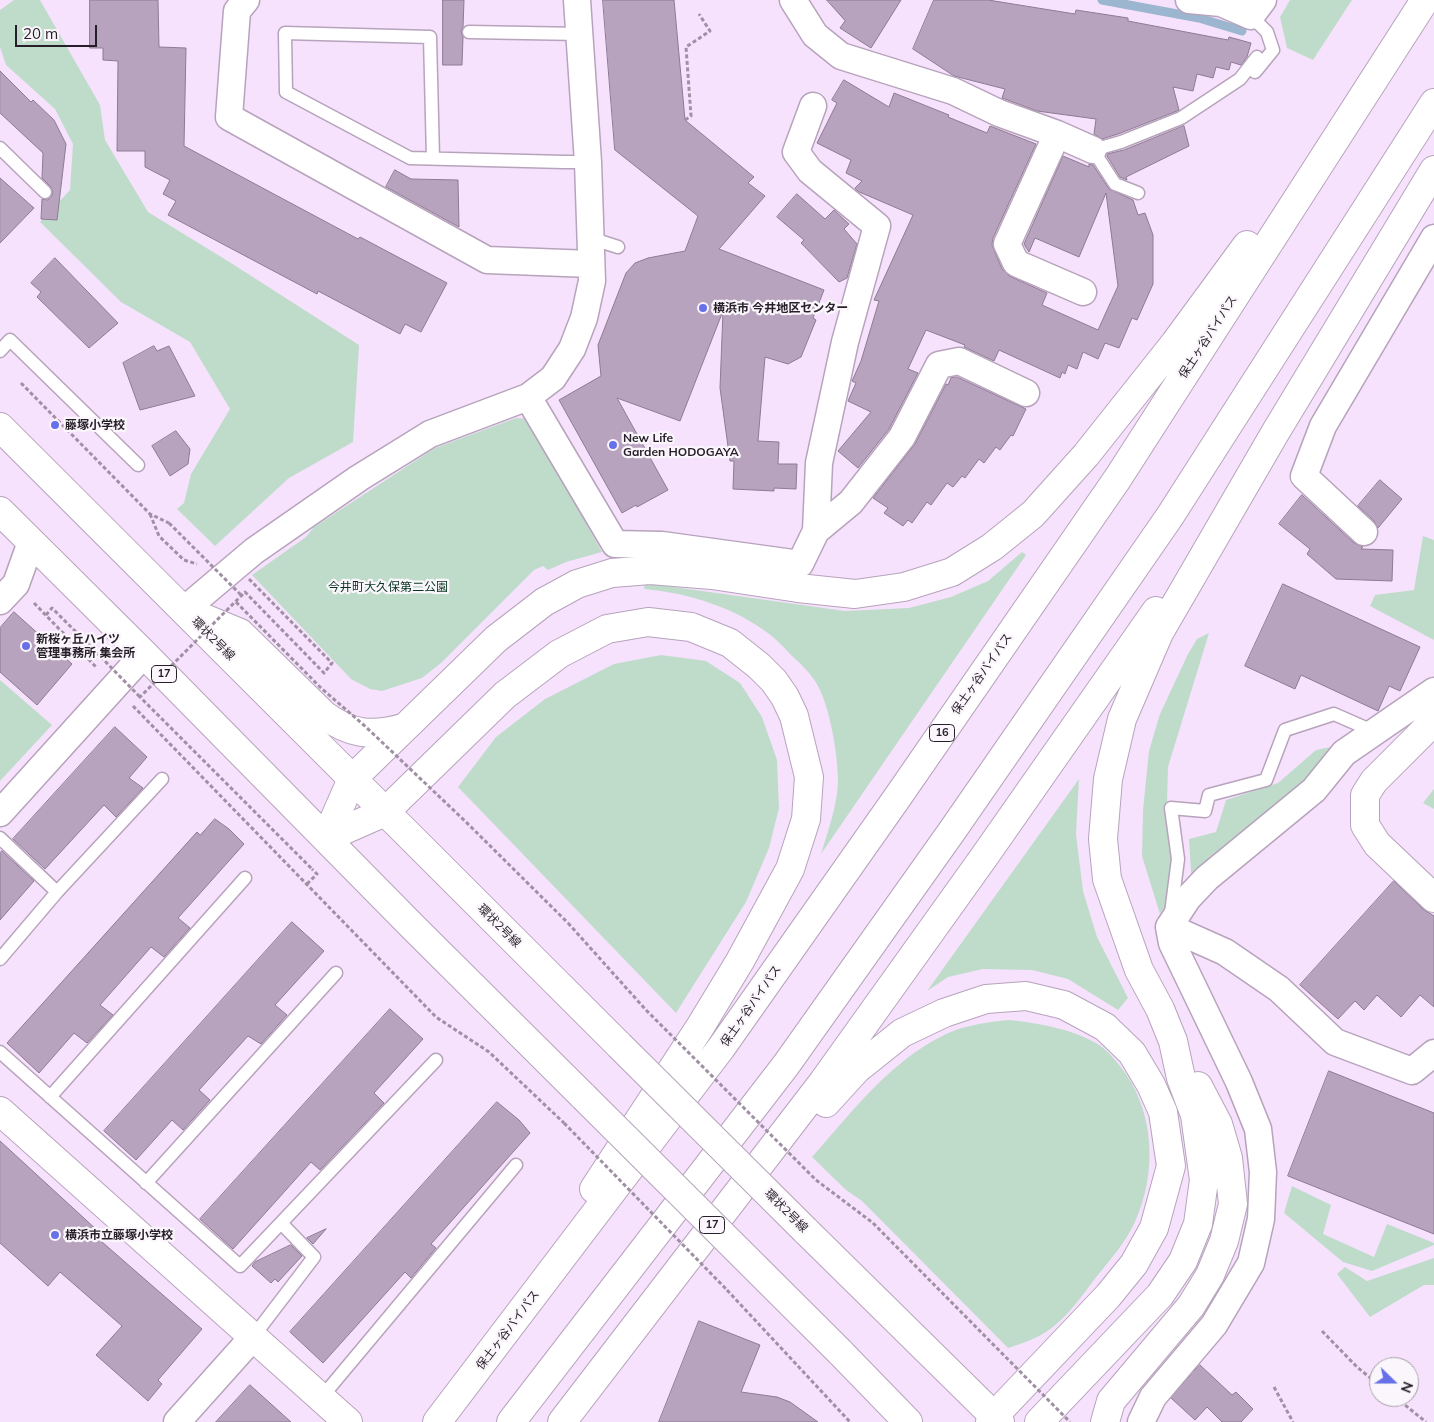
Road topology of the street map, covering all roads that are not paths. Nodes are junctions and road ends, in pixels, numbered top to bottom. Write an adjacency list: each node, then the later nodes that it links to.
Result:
1 (246, 0): 24 (street)
2 (577, 0): 8 (street)
3 (793, 0): 13 (street)
4 (1189, 0): 5 (street)
5 (1257, 8): 9 (lane)
6 (1418, 10): 41 (main road); 65 (main road, 保土ヶ谷バイパス / 16)
7 (469, 32): 8 (lane)
8 (580, 34): 17 (street)
9 (1263, 48): 12 (lane); 12 (lane)
10 (1434, 103): 70 (main road)
11 (814, 106): 33 (street)
12 (1181, 118): 15 (lane)
13 (1057, 134): 15 (street); 25 (street)
14 (0, 148): 19 (lane)
15 (1092, 150): 20 (lane)
16 (433, 158): 16 (lane); 17 (lane)
17 (588, 162): 21 (street)
18 (1434, 170): 30 (main road)
19 (45, 192)
20 (1138, 193)
21 (590, 238): 23 (lane); 24 (street)
22 (1434, 238): 34 (street)
23 (618, 247)
24 (591, 264): 28 (street)
25 (1082, 292)
26 (0, 351): 31 (lane)
27 (1026, 393): 33 (street)
28 (528, 397): 33 (street); 37 (street)
29 (0, 427): 37 (main road, 環状2号線)
30 (1275, 433): 55 (main road); 71 (main road)
31 (138, 464)
32 (0, 511): 35 (main road, 17)
33 (816, 531)
34 (1364, 532)
35 (31, 542): 36 (street); 38 (main road, 17)
36 (8, 592)
37 (184, 610): 41 (main road); 43 (main road, 環状2号線)
38 (144, 654): 46 (street); 48 (main road, 17)
39 (1434, 691): 42 (street)
40 (1434, 717): 51 (main road)
41 (403, 728): 43 (main road)
42 (1375, 732): 52 (street); 52 (lane)
43 (352, 779): 45 (main road, 環状2号線); 48 (main road)
44 (162, 780): 50 (lane)
45 (385, 812): 48 (main road); 65 (main road); 67 (main road, 環状2号線, bridge)
46 (0, 813)
47 (0, 838): 50 (lane)
48 (326, 838): 72 (main road, 17, bridge)
49 (244, 878): 59 (lane)
50 (57, 892): 53 (lane)
51 (1434, 898)
52 (1169, 927): 57 (street); 75 (street)
53 (0, 959)
54 (336, 972): 62 (lane)
55 (1174, 1041): 73 (main road); 74 (main road)
56 (0, 1052): 59 (lane)
57 (1434, 1054)
58 (436, 1060): 63 (lane)
59 (50, 1097): 62 (lane)
60 (0, 1111): 64 (main road)
61 (516, 1164): 66 (lane)
62 (146, 1183): 63 (lane)
63 (281, 1223): 64 (lane)
64 (253, 1337): 66 (main road); 68 (street)
65 (459, 1395): 69 (main road, 保土ヶ谷バイパス / 16)
66 (337, 1412)
67 (995, 1420): 71 (main road)
68 (177, 1422)
69 (437, 1422)
70 (511, 1422)
71 (563, 1422)
72 (908, 1422)
73 (1039, 1422)
74 (1105, 1422)
75 (1141, 1422)

